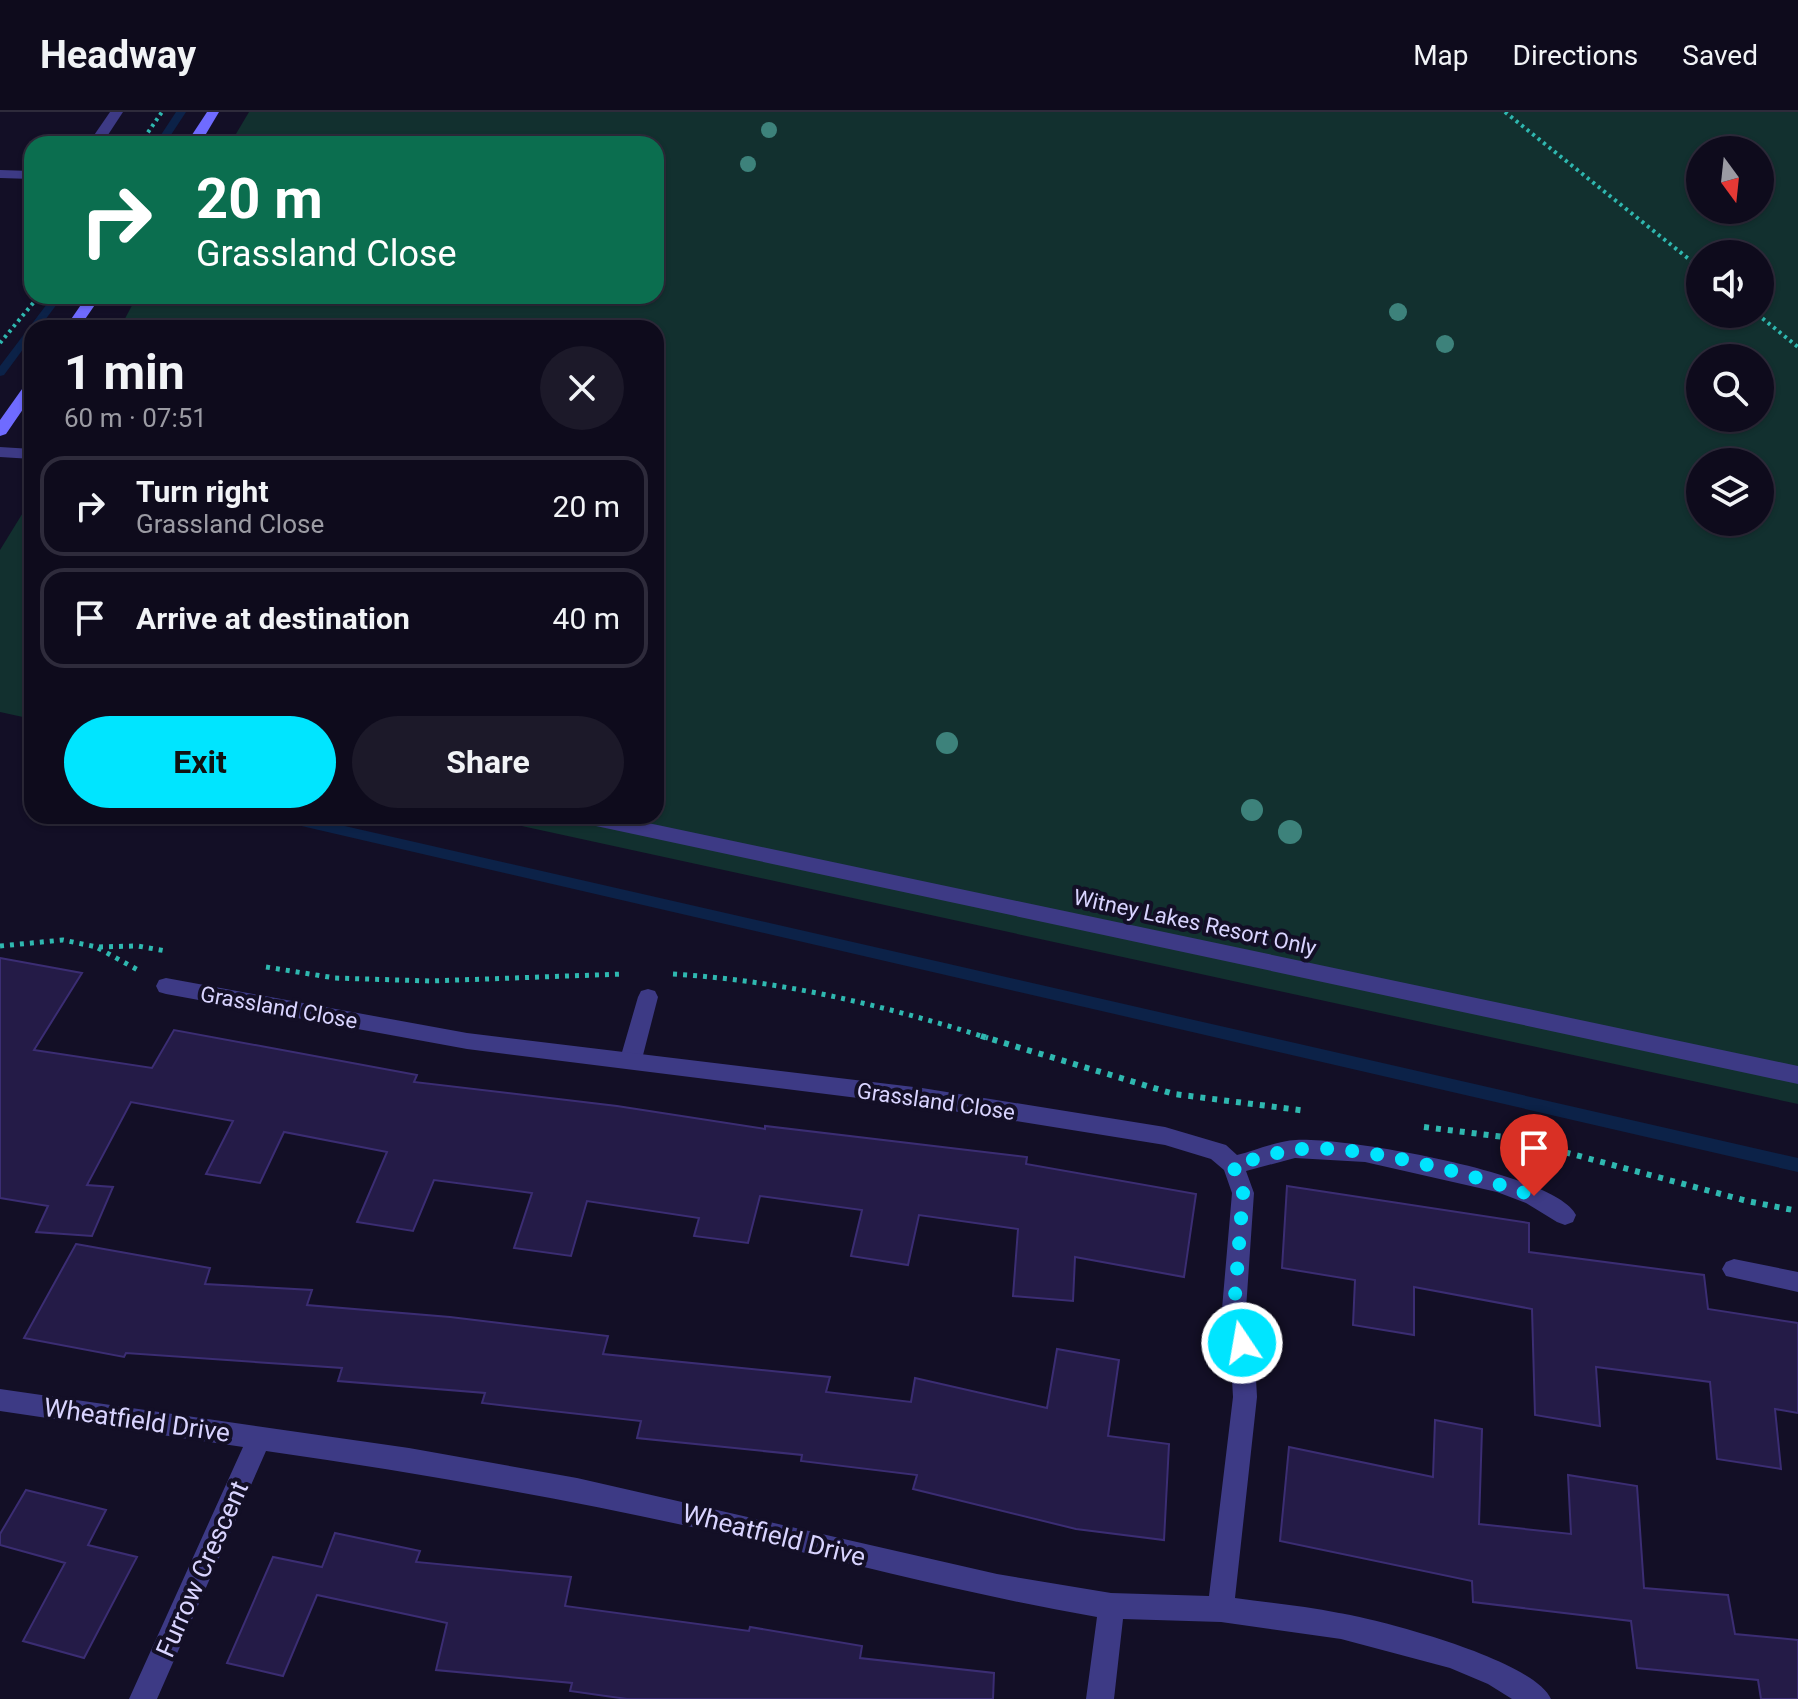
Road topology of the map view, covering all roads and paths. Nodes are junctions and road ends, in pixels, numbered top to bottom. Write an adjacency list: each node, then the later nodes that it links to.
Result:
1 (117, 112): 5 (street)
2 (162, 112): 6 (path)
3 (213, 112): 7 (street)
4 (1505, 112): 10 (path)
5 (100, 136)
6 (146, 136)
7 (198, 136)
8 (0, 174): 9 (street)
9 (24, 175)
10 (1686, 257)
11 (32, 304): 13 (path)
12 (1774, 328): 14 (path)
13 (0, 343)
14 (1798, 347)
15 (24, 396): 16 (street)
16 (0, 431)
17 (0, 452): 18 (street)
18 (24, 454)
19 (620, 824): 29 (street, Witney Lakes Resort Only)
20 (0, 946): 21 (path)
21 (97, 947): 22 (path); 26 (path)
22 (169, 951)
23 (259, 966): 24 (path)
24 (634, 974)
25 (665, 974): 30 (path)
26 (166, 986): 28 (street, Grassland Close)
27 (648, 997): 28 (street)
28 (631, 1059): 32 (street, Grassland Close)
29 (1798, 1075)
30 (1314, 1112)
31 (1421, 1126): 33 (path)
32 (1233, 1165): 34 (street); 40 (street)
33 (1798, 1211)
34 (1565, 1215)
35 (1734, 1269): 36 (street)
36 (1798, 1282)
37 (0, 1400): 38 (street, Wheatfield Drive)
38 (259, 1438): 39 (street, Wheatfield Drive); 41 (street, Furrow Crescent)
39 (1111, 1606): 40 (street, Wheatfield Drive); 42 (street)
40 (1221, 1609): 43 (street, Wheatfield Drive)
41 (143, 1699)
42 (1100, 1699)
43 (1537, 1699)

